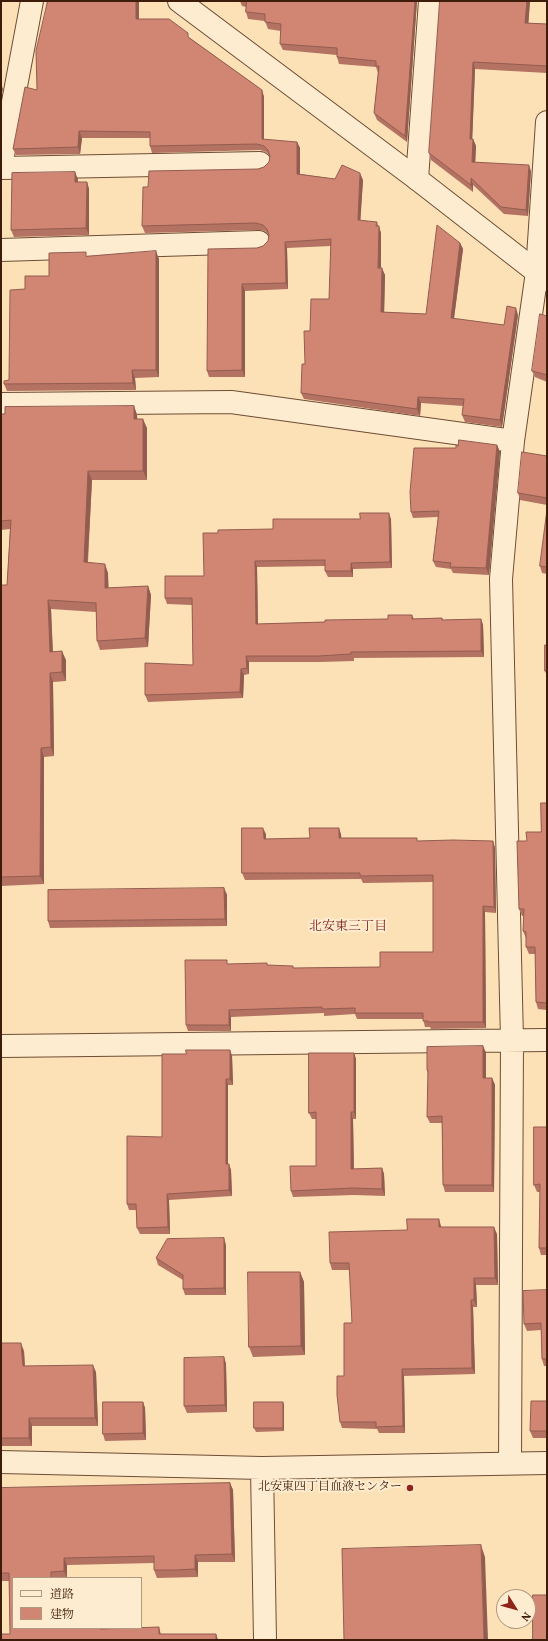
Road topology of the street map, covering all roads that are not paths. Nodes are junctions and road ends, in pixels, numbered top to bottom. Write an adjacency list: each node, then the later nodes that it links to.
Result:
1 (32, 1): 6 (street)
2 (179, 1): 7 (street)
3 (430, 1): 7 (street)
4 (547, 122): 10 (street)
5 (260, 163): 6 (street)
6 (1, 167)
7 (417, 179): 10 (street)
8 (259, 242): 9 (street)
9 (1, 250)
10 (544, 270): 12 (street)
11 (1, 404): 12 (street)
12 (513, 441): 13 (street)
13 (512, 1040): 14 (street); 15 (street); 18 (street)
14 (547, 1040)
15 (1, 1046)
16 (1, 1462): 19 (street)
17 (547, 1463): 18 (street)
18 (510, 1464): 19 (street)
19 (262, 1468): 20 (street)
20 (264, 1640)

